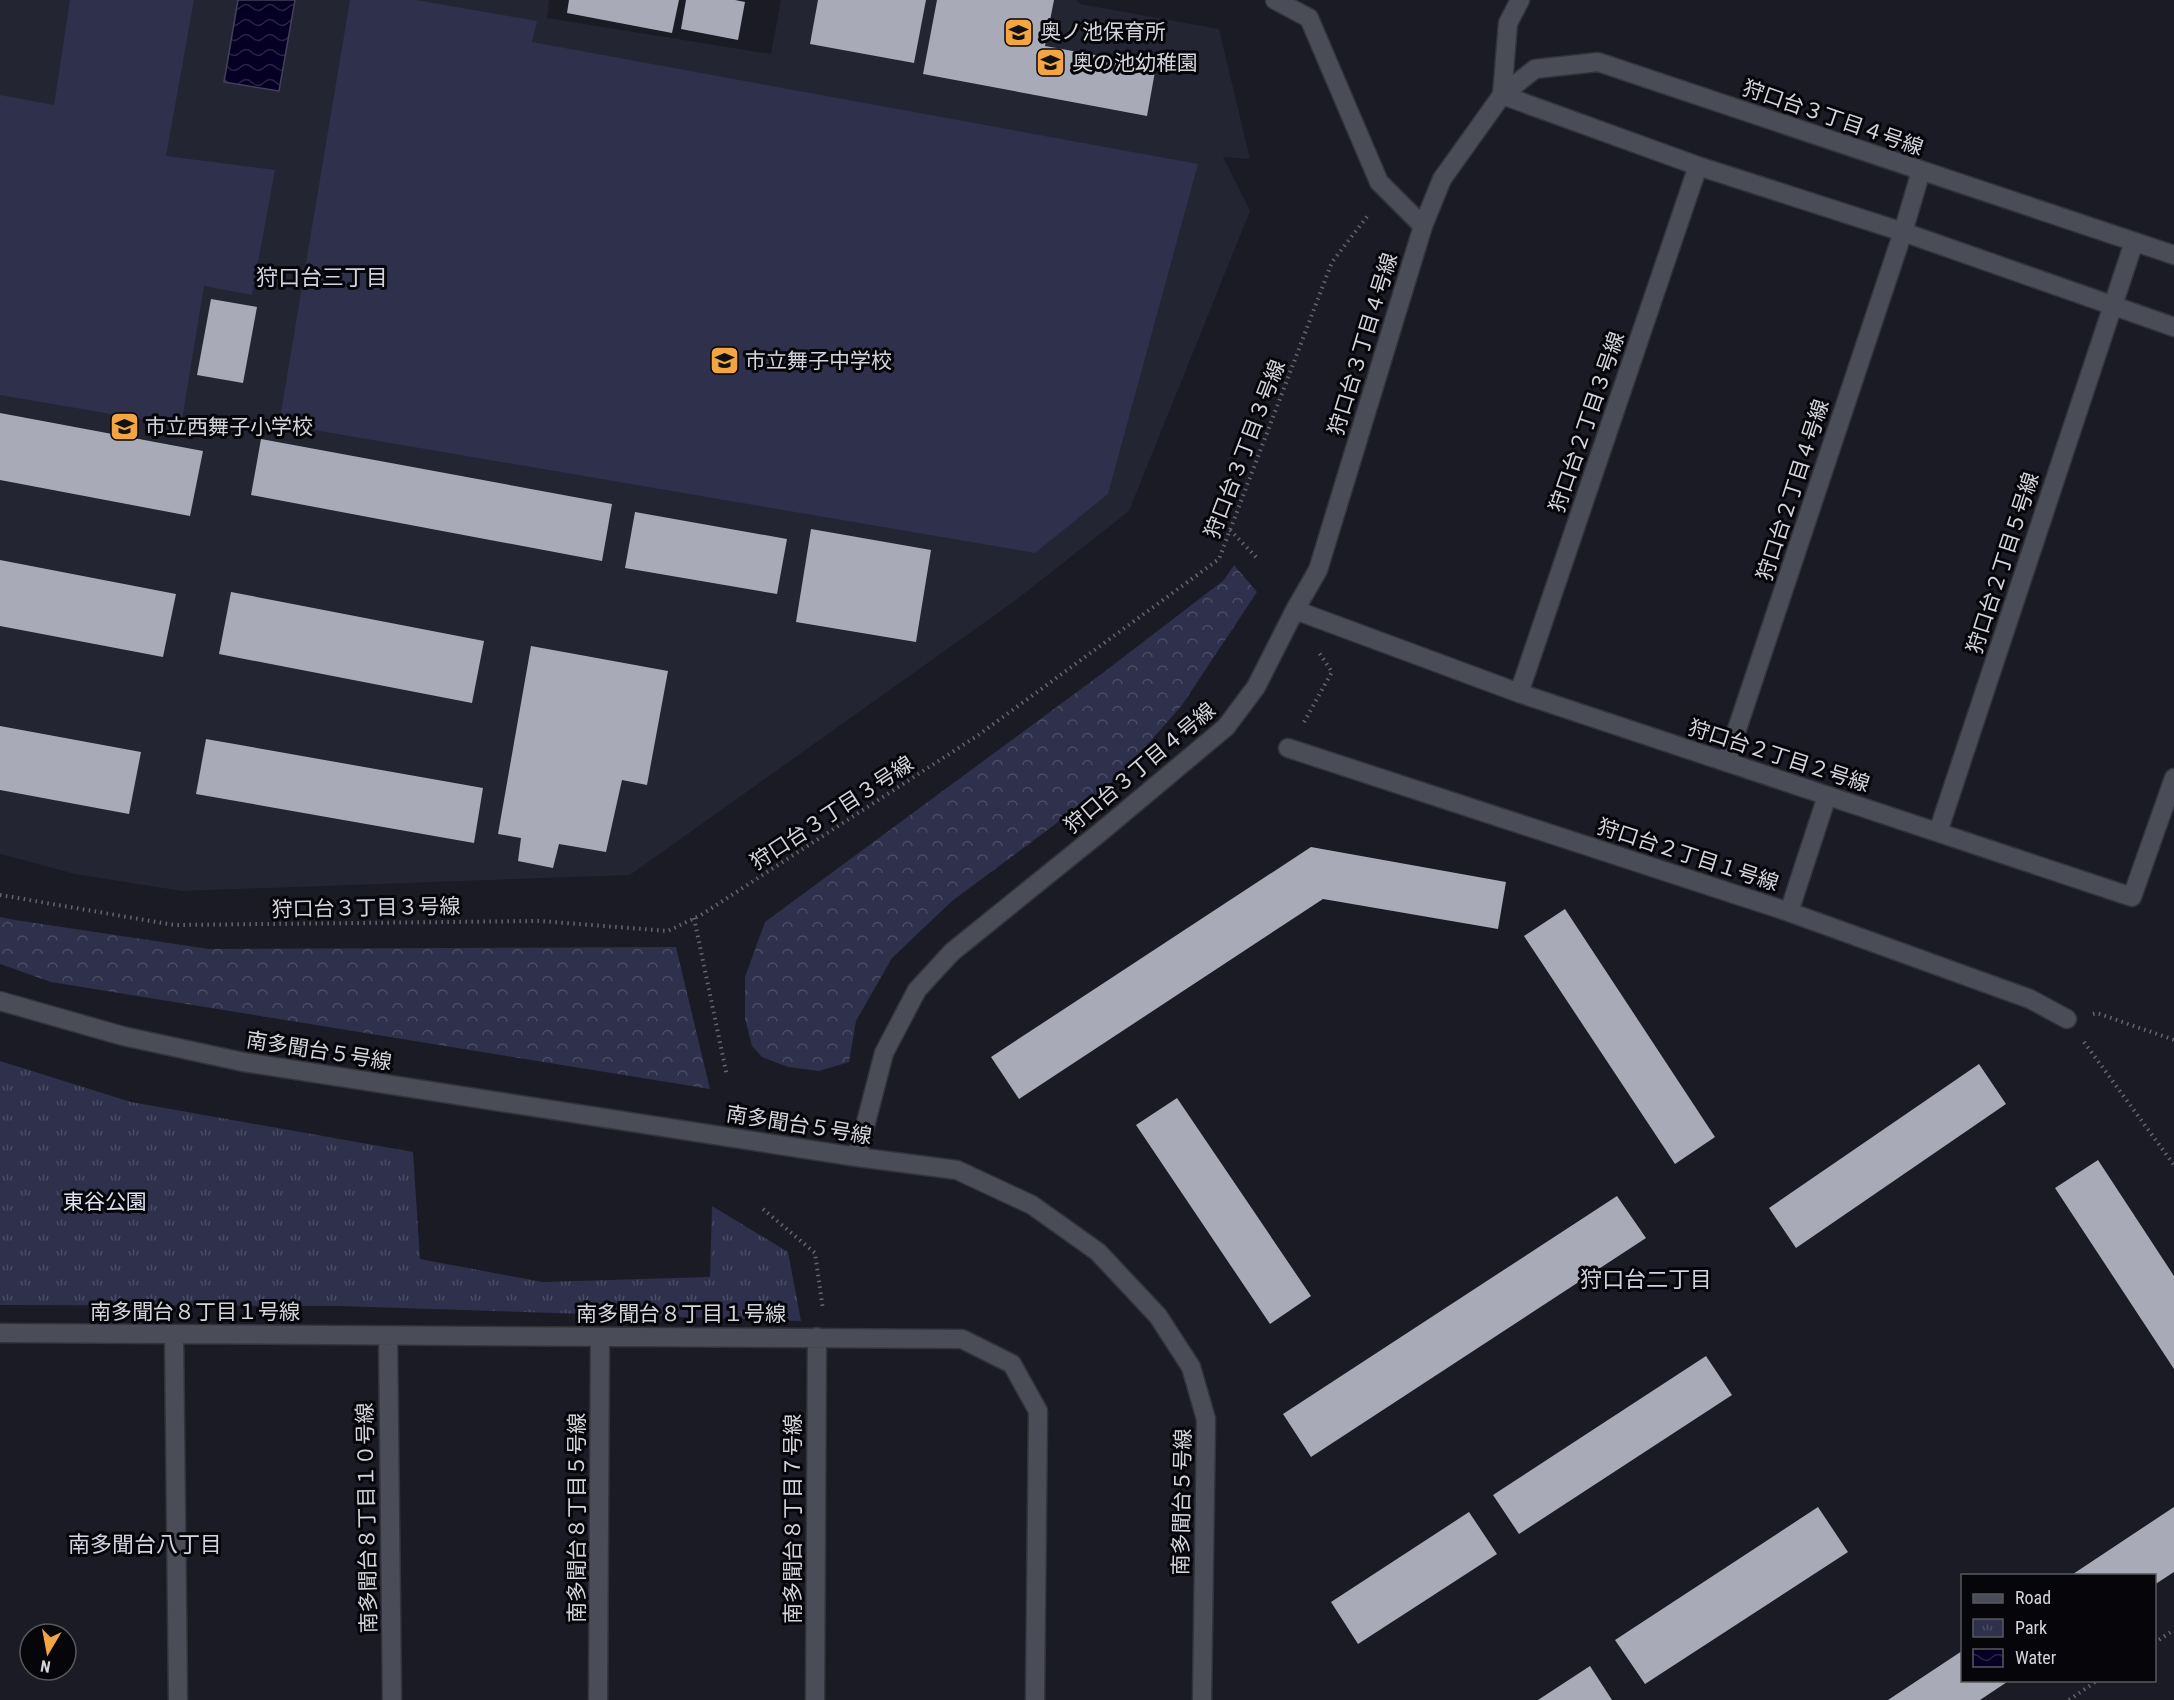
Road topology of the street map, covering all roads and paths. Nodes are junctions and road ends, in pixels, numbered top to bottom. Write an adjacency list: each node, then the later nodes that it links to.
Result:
1 (1275, 0): 6 (street)
2 (1520, 0): 3 (street)
3 (1502, 95): 4 (street); 5 (street, 狩口台３丁目４号線); 7 (street, 狩口台３丁目４号線)
4 (1698, 166): 8 (street); 17 (street, 狩口台２丁目３号線)
5 (1921, 171): 8 (street, 狩口台２丁目４号線); 9 (street, 狩口台３丁目４号線)
6 (1388, 190): 7 (street); 13 (path, 狩口台３丁目３号線)
7 (1423, 226): 15 (street, 狩口台３丁目４号線)
8 (1903, 232): 11 (street); 19 (street, 狩口台２丁目４号線)
9 (2134, 242): 10 (street, 狩口台３丁目４号線); 11 (street, 狩口台２丁目５号線)
10 (2174, 255)
11 (2111, 307): 12 (street); 22 (street, 狩口台２丁目５号線)
12 (2174, 327)
13 (1230, 530): 14 (path); 25 (path, 狩口台３丁目３号線)
14 (1256, 557)
15 (1295, 610): 17 (street, 狩口台２丁目２号線); 30 (street, 狩口台３丁目４号線)
16 (1317, 649): 18 (path)
17 (1519, 693): 19 (street, 狩口台２丁目２号線)
18 (1288, 748): 24 (street, 狩口台２丁目１号線)
19 (1726, 762): 21 (street, 狩口台２丁目２号線)
20 (2174, 778): 22 (street, 狩口台２丁目２号線)
21 (1827, 796): 22 (street, 狩口台２丁目２号線); 24 (street)
22 (1938, 832)
23 (0, 896): 25 (path, 狩口台３丁目３号線)
24 (1789, 912): 27 (street, 狩口台２丁目１号線)
25 (694, 918): 29 (path)
26 (0, 1001): 30 (street, 南多聞台５号線)
27 (2067, 1019): 28 (path); 31 (path)
28 (2174, 1040)
29 (727, 1076)
30 (857, 1157): 46 (street, 南多聞台５号線)
31 (2174, 1165)
32 (763, 1209): 37 (path)
33 (0, 1334): 34 (street, 南多聞台８丁目１号線)
34 (174, 1335): 35 (street, 南多聞台８丁目１号線); 41 (street)
35 (388, 1335): 36 (street, 南多聞台８丁目１号線); 42 (street, 南多聞台８丁目１０号線)
36 (600, 1337): 37 (street, 南多聞台８丁目１号線); 43 (street, 南多聞台８丁目５号線)
37 (822, 1338): 44 (street, 南多聞台８丁目７号線); 45 (street, 南多聞台８丁目１号線)
38 (2174, 1630): 39 (path)
39 (2156, 1642)
40 (2095, 1682): 47 (path)
41 (178, 1700)
42 (392, 1700)
43 (598, 1700)
44 (815, 1700)
45 (1035, 1700)
46 (1202, 1700)
47 (2069, 1700)

